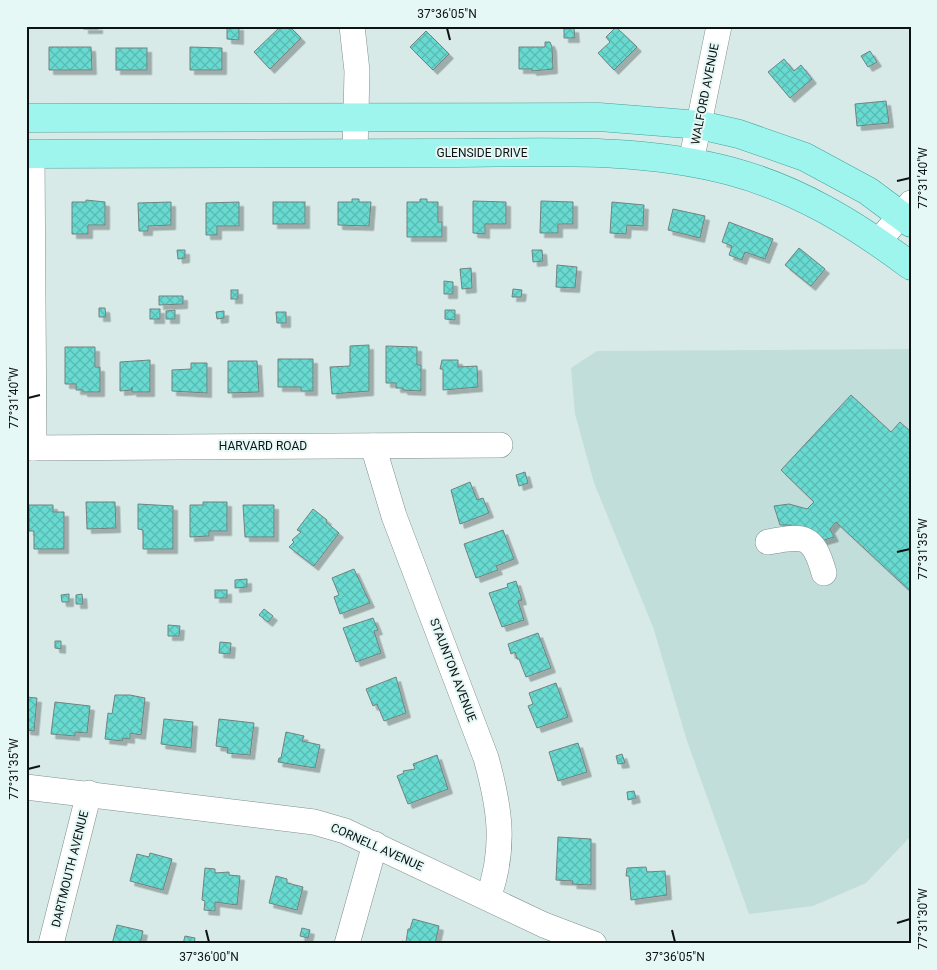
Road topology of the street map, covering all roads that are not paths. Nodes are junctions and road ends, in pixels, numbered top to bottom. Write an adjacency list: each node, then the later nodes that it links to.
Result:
1 (352, 26): 3 (street)
2 (719, 26): 5 (street, WALFORD AVENUE)
3 (356, 117): 4 (main road); 5 (main road); 6 (street)
4 (26, 118)
5 (700, 125): 8 (street, WALFORD AVENUE); 9 (main road)
6 (354, 153): 7 (main road, GLENSIDE DRIVE); 8 (main road, GLENSIDE DRIVE)
7 (29, 154): 14 (street)
8 (691, 162): 10 (main road, GLENSIDE DRIVE)
9 (907, 214): 10 (street)
10 (878, 242): 11 (main road, GLENSIDE DRIVE)
11 (911, 266)
12 (500, 445): 13 (street, HARVARD ROAD)
13 (373, 446): 14 (street, HARVARD ROAD); 20 (street, STAUNTON AVENUE)
14 (30, 448)
15 (768, 542): 16 (street)
16 (824, 573)
17 (26, 786): 18 (street, CORNELL AVENUE)
18 (89, 793): 19 (street, CORNELL AVENUE); 21 (street, DARTMOUTH AVENUE)
19 (375, 844): 20 (street, CORNELL AVENUE); 22 (street)
20 (488, 898): 23 (street, CORNELL AVENUE)
21 (51, 944)
22 (348, 944)
23 (594, 944)

